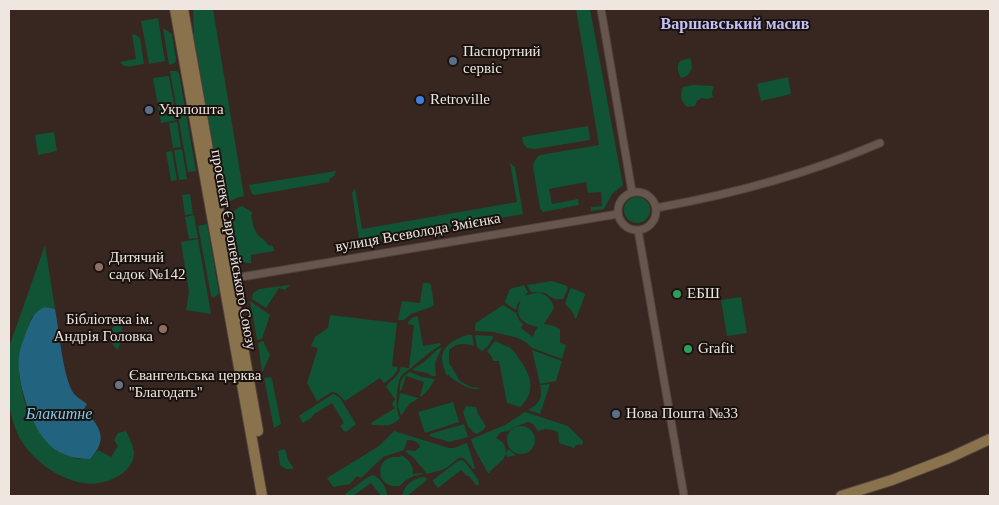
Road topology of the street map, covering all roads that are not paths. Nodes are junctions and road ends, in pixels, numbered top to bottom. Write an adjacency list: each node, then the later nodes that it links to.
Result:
1 (175, 9): 9 (main road, проспект Європейського Союзу)
2 (183, 9): 9 (main road, проспект Європейського Союзу)
3 (601, 9): 5 (street)
4 (880, 143): 6 (street)
5 (632, 192): 6 (street); 7 (street)
6 (656, 208): 8 (street)
7 (618, 214): 8 (street); 9 (street, вулиця Всеволода Змієнка)
8 (638, 230): 13 (street)
9 (227, 280): 11 (main road, проспект Європейського Союзу); 12 (main road, проспект Європейського Союзу)
10 (990, 439): 14 (main road)
11 (262, 496)
12 (269, 496)
13 (684, 496)
14 (841, 496)

